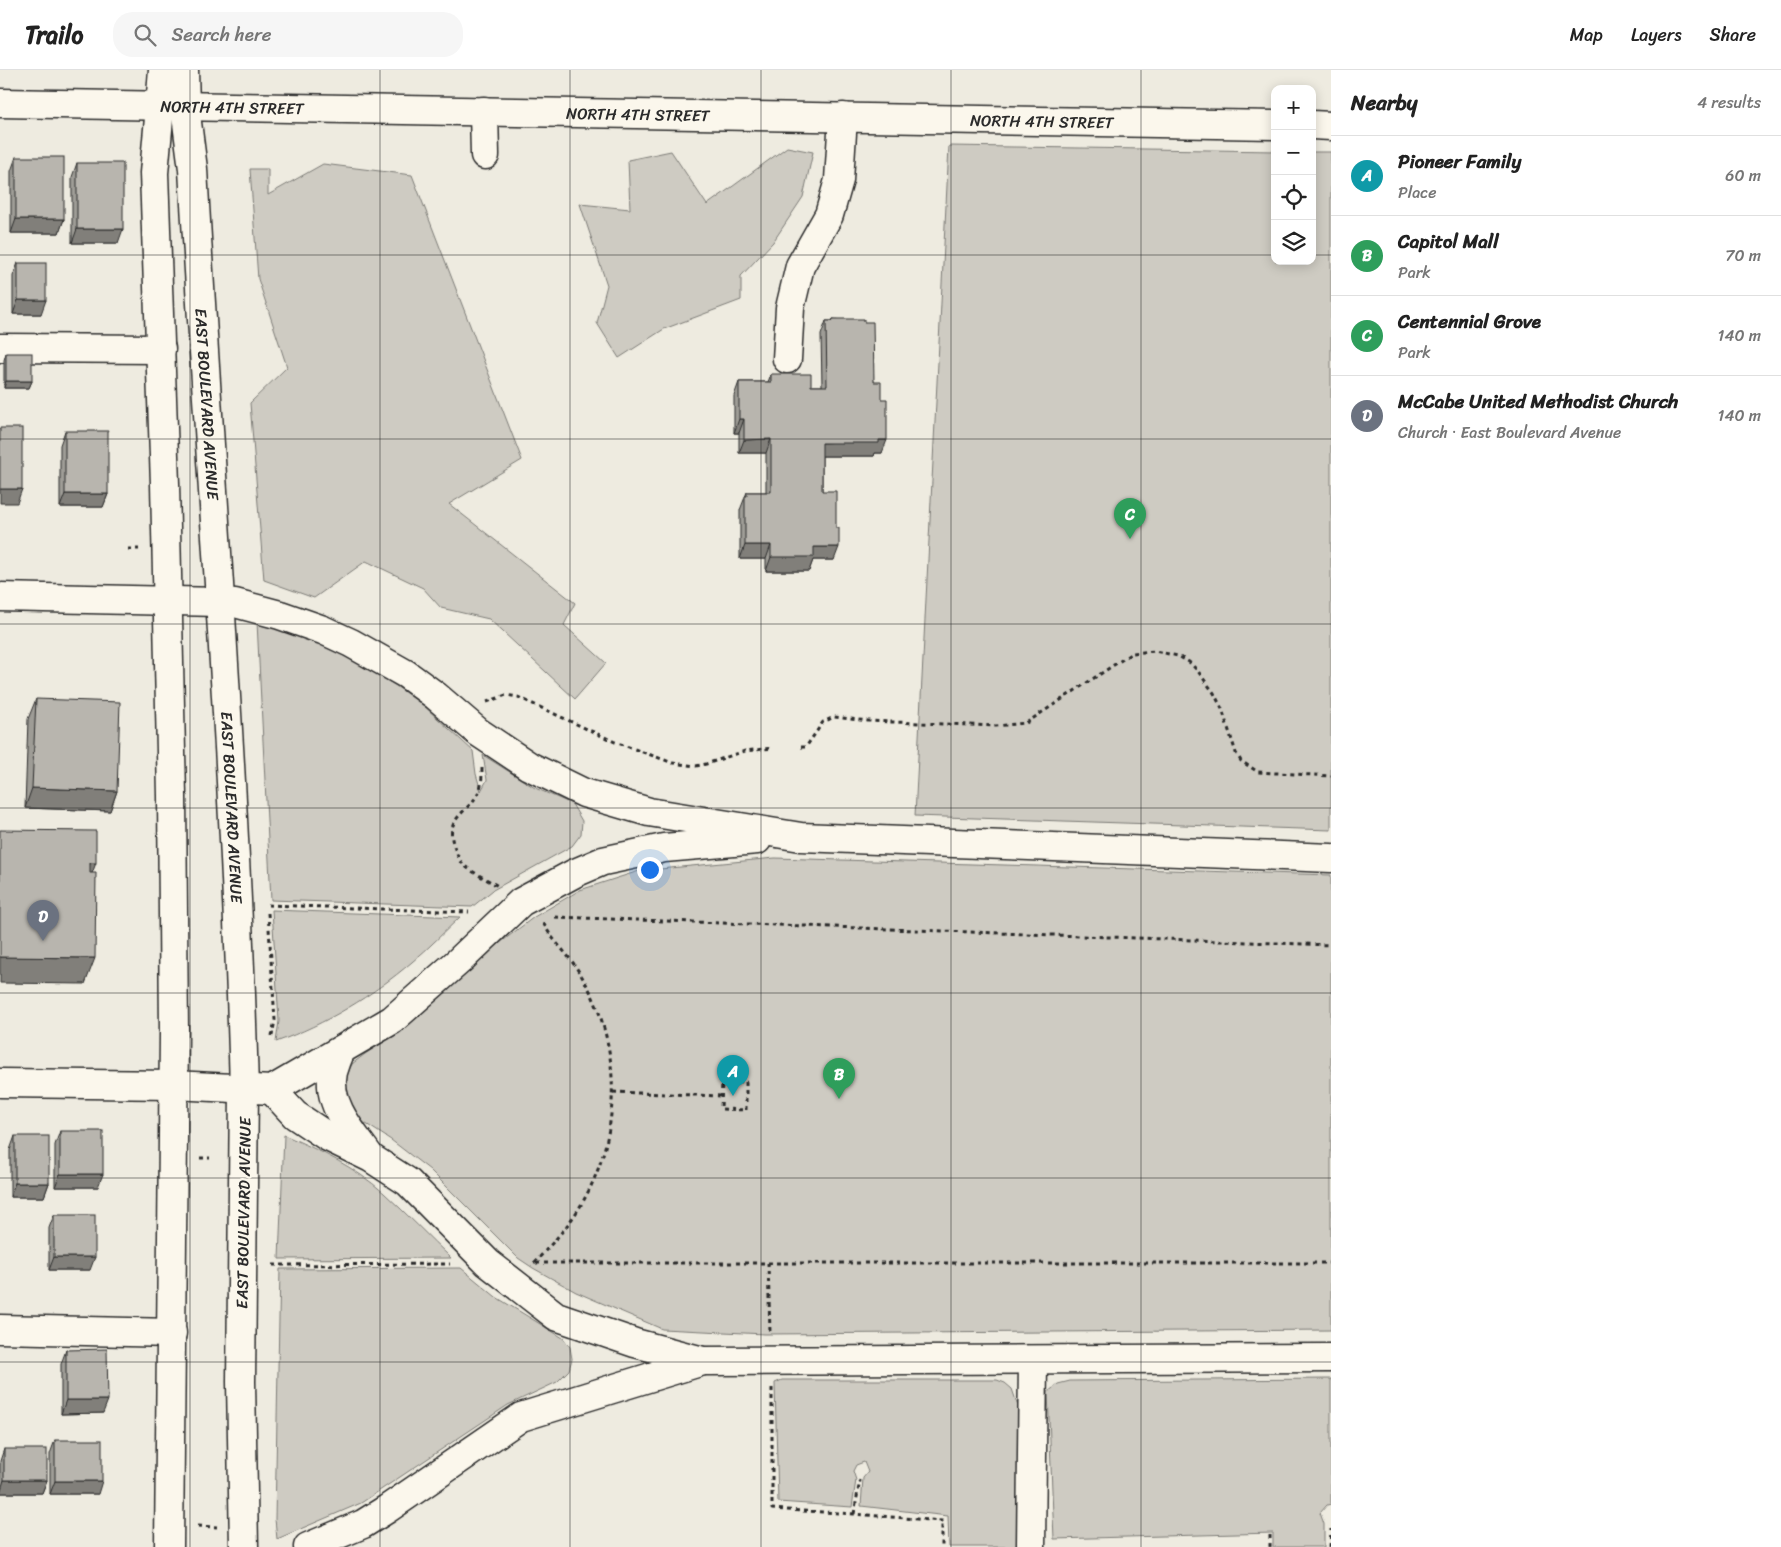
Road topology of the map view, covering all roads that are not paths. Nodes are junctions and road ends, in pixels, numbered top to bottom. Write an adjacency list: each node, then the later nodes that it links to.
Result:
1 (163, 70): 4 (main road, EAST BOULEVARD AVENUE)
2 (184, 70): 4 (main road, EAST BOULEVARD AVENUE)
3 (0, 103): 4 (main road, NORTH 4TH STREET)
4 (172, 106): 5 (main road, NORTH 4TH STREET); 12 (main road, EAST BOULEVARD AVENUE); 16 (main road, EAST BOULEVARD AVENUE)
5 (484, 111): 6 (main road, NORTH 4TH STREET); 10 (main road)
6 (843, 118): 7 (main road, NORTH 4TH STREET); 13 (main road)
7 (1271, 125)
8 (1316, 125): 9 (main road)
9 (1331, 126)
10 (485, 155)
11 (0, 348): 12 (main road)
12 (162, 349): 15 (main road, EAST BOULEVARD AVENUE)
13 (787, 359)
14 (0, 597): 15 (main road)
15 (168, 600): 16 (main road); 21 (main road, EAST BOULEVARD AVENUE)
16 (219, 602): 17 (main road); 22 (main road, EAST BOULEVARD AVENUE)
17 (801, 837): 18 (main road); 19 (main road)
18 (1331, 858)
19 (341, 1050): 23 (main road); 24 (main road)
20 (0, 1083): 21 (main road)
21 (174, 1085): 22 (main road); 26 (main road, EAST BOULEVARD AVENUE)
22 (244, 1089): 23 (main road); 31 (main road, EAST BOULEVARD AVENUE)
23 (272, 1090): 24 (main road)
24 (371, 1158): 29 (main road)
25 (0, 1330): 26 (main road)
26 (172, 1333): 30 (main road, EAST BOULEVARD AVENUE)
27 (1331, 1358): 28 (main road)
28 (1033, 1360): 29 (main road); 33 (main road)
29 (703, 1361): 32 (main road)
30 (169, 1547)
31 (244, 1547)
32 (308, 1547)
33 (1031, 1547)

